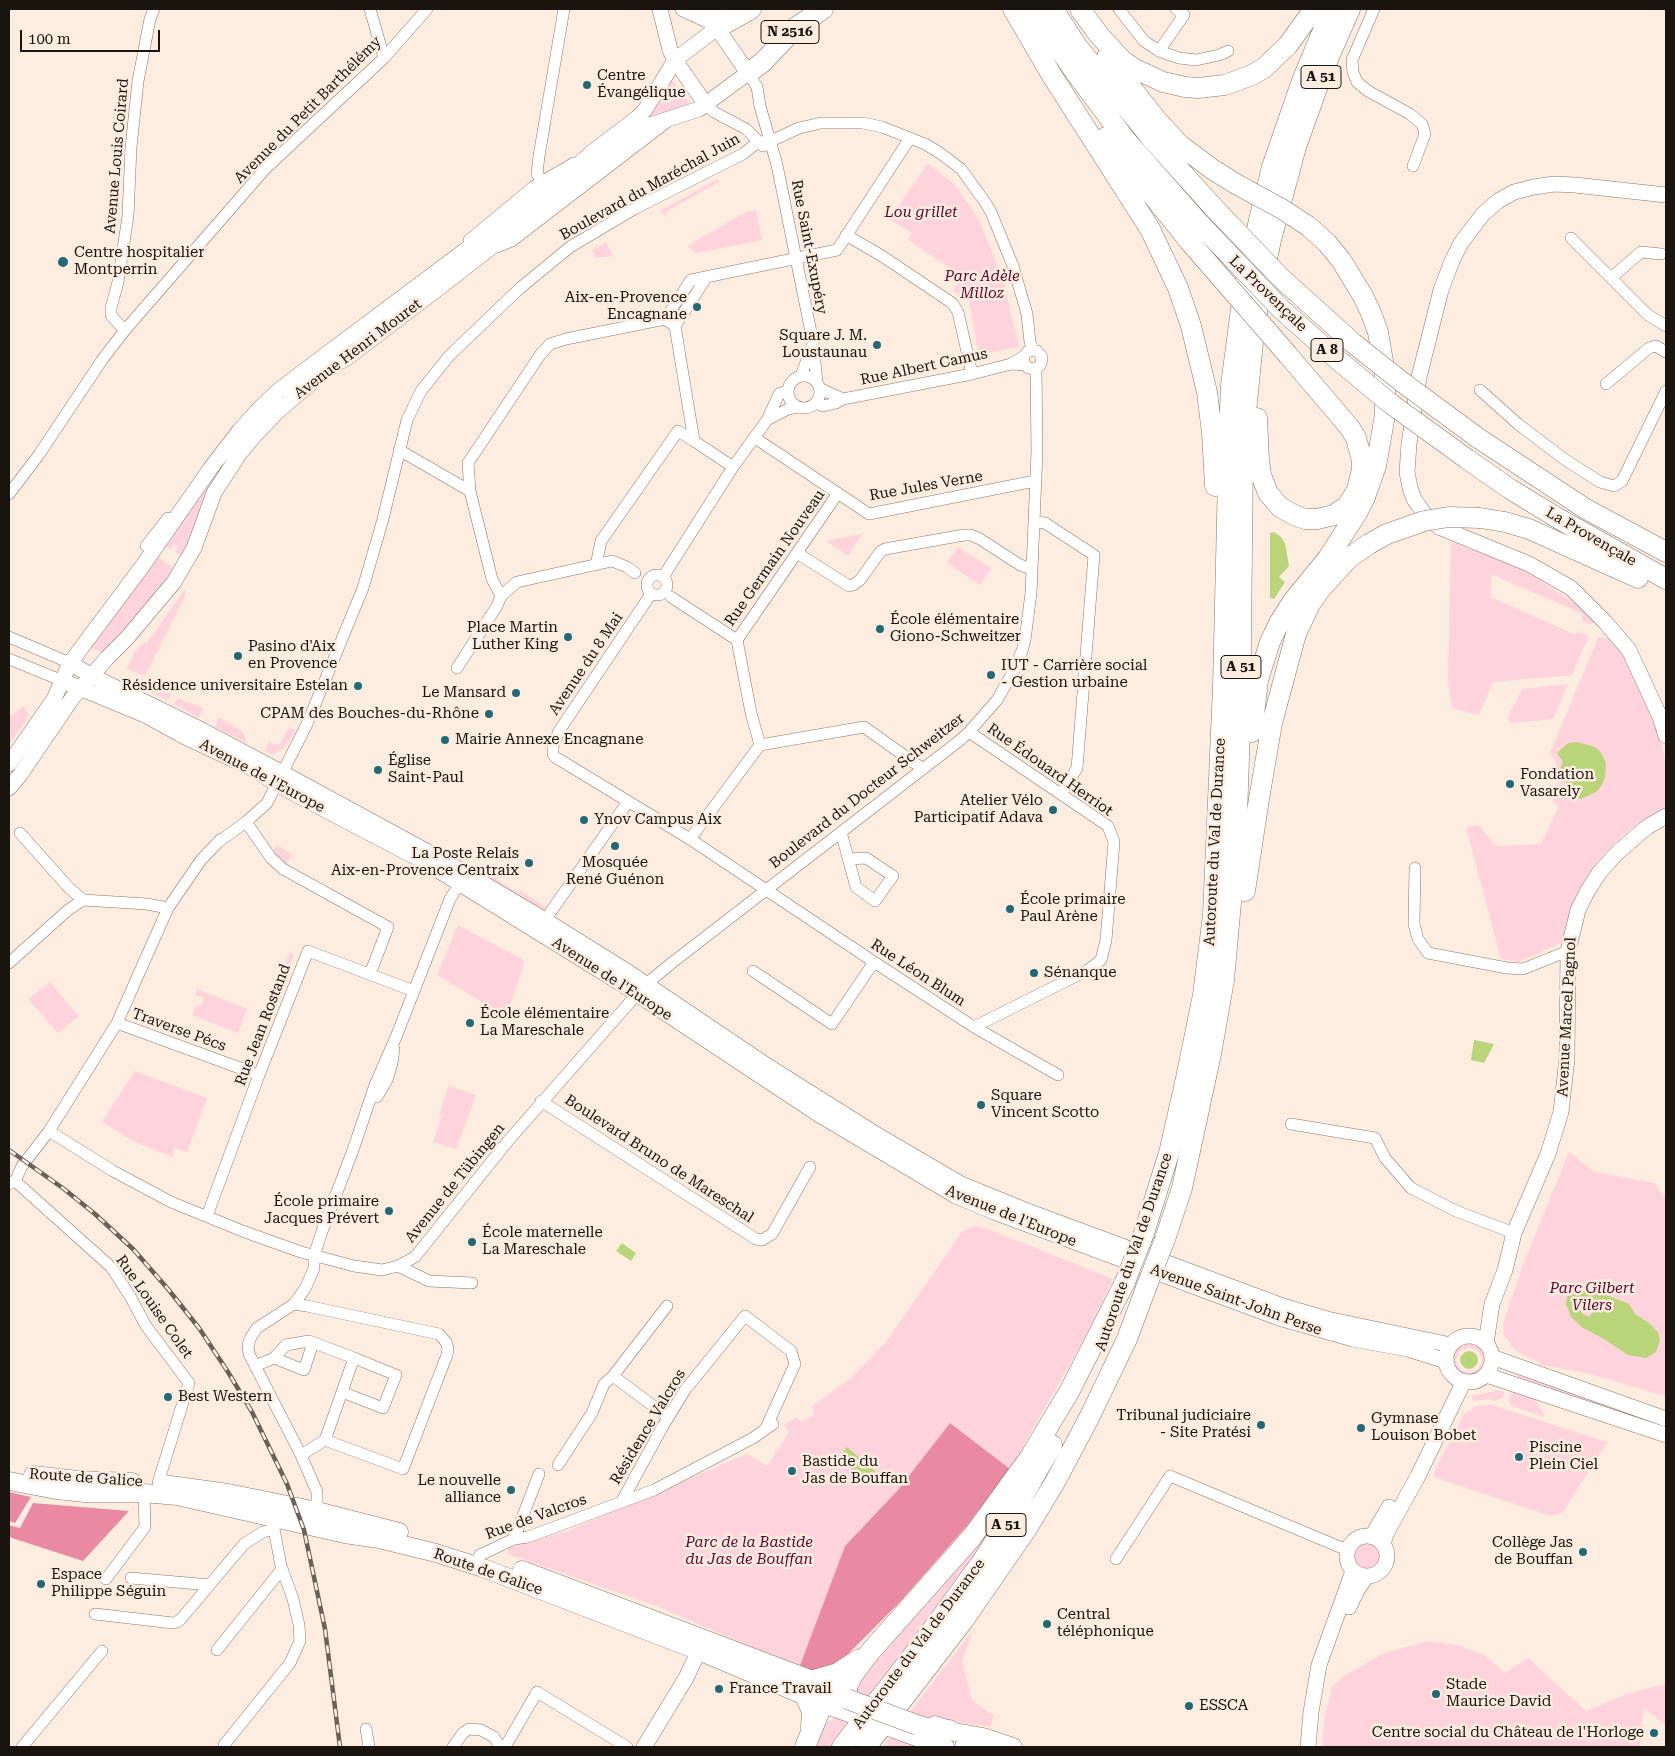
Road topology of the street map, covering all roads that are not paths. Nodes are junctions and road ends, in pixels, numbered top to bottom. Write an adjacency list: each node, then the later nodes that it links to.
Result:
1 (154, 9): 48 (street, Avenue Louis Coirard)
2 (370, 9): 25 (street)
3 (427, 9): 25 (street, Avenue du Petit Barthélémy)
4 (564, 9): 36 (street)
5 (660, 9): 26 (main road)
6 (683, 9): 21 (main road)
7 (729, 9): 21 (main road)
8 (750, 9): 22 (highway, N 2516)
9 (823, 9): 27 (highway, N 2516)
10 (1014, 9): 33 (highway, bridge); 90 (highway)
11 (1032, 9): 79 (highway, La Provençale / A 8, bridge)
12 (1053, 9): 74 (highway, La Provençale / A 8, bridge)
13 (1072, 9): 109 (highway, bridge)
14 (1080, 9): 17 (highway)
15 (1119, 9): 23 (street)
16 (1176, 9): 23 (street)
17 (1314, 9)
18 (1332, 9): 90 (highway, Autoroute du Val de Durance / A 51)
19 (1350, 9): 33 (highway, Autoroute du Val de Durance / A 51)
20 (1374, 9): 35 (street)
21 (698, 15): 22 (main road)
22 (717, 28): 26 (main road); 27 (main road)
23 (1159, 51): 24 (street)
24 (1228, 51)
25 (384, 58): 48 (street, Avenue du Petit Barthélémy)
26 (675, 60): 28 (main road); 36 (main road, Avenue Henri Mouret)
27 (748, 73): 28 (main road, Avenue Henri Mouret); 31 (street, Rue Saint-Exupéry)
28 (706, 105): 29 (main road, Avenue Henri Mouret); 32 (street)
29 (671, 119): 36 (main road, Avenue Henri Mouret); 40 (street)
30 (910, 138): 31 (street, Boulevard du Maréchal Juin); 38 (street); 51 (street, Boulevard du Docteur Schweitzer)
31 (771, 140): 32 (street, Boulevard du Maréchal Juin); 34 (street, Rue Saint-Exupéry)
32 (758, 142): 34 (street); 66 (street, Boulevard du Maréchal Juin)
33 (1296, 147): 132 (highway, Autoroute du Val de Durance / A 51)
34 (776, 158): 42 (street, Rue Saint-Exupéry)
35 (1413, 166)
36 (548, 189): 40 (main road, Avenue Henri Mouret); 63 (main road, Avenue Henri Mouret)
37 (1666, 195): 93 (main road)
38 (846, 235): 42 (street); 52 (street)
39 (1572, 238): 44 (street)
40 (484, 253): 88 (main road, Avenue Henri Mouret)
41 (1661, 254): 44 (street)
42 (797, 258): 43 (street); 49 (street, Rue Saint-Exupéry)
43 (706, 278): 45 (street); 46 (street)
44 (1611, 278): 47 (street)
45 (666, 319): 46 (street); 69 (street)
46 (675, 326): 65 (street)
47 (1666, 326)
48 (125, 330): 71 (street, Avenue du Petit Barthélémy)
49 (813, 342): 53 (street); 55 (street, Rue Saint-Exupéry)
50 (1666, 352): 54 (street)
51 (1029, 356): 52 (street, Rue Albert Camus); 68 (street, Boulevard du Docteur Schweitzer)
52 (972, 374): 59 (street, Rue Albert Camus)
53 (801, 376): 55 (street); 56 (street)
54 (1606, 384)
55 (818, 386): 59 (street, Rue Albert Camus); 60 (street)
56 (788, 390): 61 (street); 62 (street)
57 (1480, 390): 58 (street)
58 (1666, 391)
59 (843, 399): 60 (street, Rue Albert Camus)
60 (816, 403): 61 (street)
61 (798, 408): 62 (street)
62 (767, 420): 64 (street)
63 (240, 430): 73 (street); 86 (main road, Avenue Henri Mouret)
64 (754, 438): 67 (street); 70 (street, Rue Jules Verne)
65 (694, 441): 67 (street); 76 (street)
66 (399, 450): 69 (street); 98 (street, Boulevard du Maréchal Juin)
67 (733, 467): 95 (street, Avenue du 8 Mai)
68 (1035, 481): 70 (street, Rue Jules Verne); 72 (street, Boulevard du Docteur Schweitzer)
69 (470, 491): 81 (street)
70 (838, 493): 75 (street, Rue Germain Nouveau)
71 (9, 494)
72 (1034, 522): 77 (street, Boulevard du Docteur Schweitzer); 100 (street)
73 (146, 546)
74 (1666, 552)
75 (797, 553): 77 (street); 84 (street, Rue Germain Nouveau)
76 (596, 565): 78 (street); 81 (street)
77 (1032, 569): 92 (street, Boulevard du Docteur Schweitzer)
78 (636, 573)
79 (1666, 579)
80 (1666, 591): 109 (highway, bridge)
81 (501, 596): 87 (street)
82 (671, 597): 84 (street)
83 (9, 637): 86 (street)
84 (737, 640): 94 (street)
85 (9, 659): 89 (street)
86 (70, 663): 88 (main road, Avenue de l'Europe); 89 (main road, Avenue Henri Mouret)
87 (457, 668)
88 (92, 676): 91 (main road, Avenue Henri Mouret); 98 (main road, Avenue de l'Europe)
89 (63, 681): 91 (main road, Avenue de l'Europe); 96 (main road, Avenue Henri Mouret)
90 (1223, 688): 138 (highway, Autoroute du Val de Durance / A 51, bridge)
91 (81, 689): 98 (main road, Avenue de l'Europe); 99 (main road, Avenue Henri Mouret)
92 (969, 732): 97 (street, Boulevard du Docteur Schweitzer); 100 (street, Rue Édouard Herriot)
93 (1666, 736)
94 (760, 745): 97 (street); 106 (street)
95 (553, 754): 101 (street, Rue Léon Blum)
96 (9, 764)
97 (923, 769): 104 (street, Boulevard du Docteur Schweitzer)
98 (281, 779): 103 (street, Boulevard du Maréchal Juin); 107 (street); 111 (main road, Avenue de l'Europe)
99 (9, 788)
100 (1061, 794): 124 (street, Rue Édouard Herriot)
101 (627, 802): 106 (street, Rue Léon Blum); 115 (street)
102 (1666, 816): 116 (main road, Avenue Marcel Pagnol)
103 (246, 822): 107 (street, Boulevard du Maréchal Juin); 120 (street)
104 (841, 832): 108 (street); 112 (street, Boulevard du Docteur Schweitzer)
105 (20, 833): 113 (street)
106 (690, 839): 112 (street, Rue Léon Blum)
107 (217, 843): 114 (street)
108 (849, 859)
109 (1248, 866): 132 (highway)
110 (1415, 868): 116 (street)
111 (463, 879): 115 (main road, Avenue de l'Europe); 121 (main road, Avenue de l'Europe); 122 (street)
112 (766, 890): 117 (street, Rue Léon Blum); 121 (street, Boulevard du Docteur Schweitzer)
113 (83, 900): 114 (street); 118 (street)
114 (168, 908): 123 (street)
115 (545, 920): 121 (main road, Avenue de l'Europe)
116 (1568, 951): 134 (main road, Avenue Marcel Pagnol)
117 (874, 962): 119 (street); 124 (street, Rue Léon Blum)
118 (9, 963)
119 (754, 971)
120 (370, 974): 122 (street, Rue Jean Rostand); 126 (street, Rue Jean Rostand)
121 (641, 990): 127 (street, Avenue de Tübingen); 136 (main road, Avenue de l'Europe)
122 (414, 991): 135 (street)
123 (117, 1023): 126 (street, Traverse Pécs); 129 (street)
124 (974, 1027): 125 (street, Rue Léon Blum)
125 (1058, 1074)
126 (259, 1075): 133 (street, Rue Jean Rostand)
127 (542, 1102): 130 (street, Boulevard Bruno de Mareschal); 137 (street, Avenue de Tübingen)
128 (1291, 1124): 134 (street)
129 (49, 1132): 131 (street); 133 (street, Avenue de Tübingen)
130 (810, 1167)
131 (11, 1179): 166 (street, Rue Louise Colet)
132 (1182, 1188): 186 (highway, Autoroute du Val de Durance / A 51, bridge)
133 (207, 1216): 135 (street, Avenue de Tübingen)
134 (1514, 1233): 141 (main road, Avenue Marcel Pagnol)
135 (314, 1256): 137 (street, Avenue de Tübingen); 140 (street)
136 (1144, 1261): 146 (main road, Avenue Saint-John Perse); 150 (main road, Avenue Saint-John Perse)
137 (398, 1266): 139 (street)
138 (1125, 1282): 184 (highway); 201 (highway, Autoroute du Val de Durance / A 51)
139 (472, 1283)
140 (294, 1304): 151 (street); 160 (street)
141 (1492, 1304): 143 (main road, Avenue Marcel Pagnol); 145 (main road, Avenue Marcel Pagnol)
142 (667, 1306): 153 (street)
143 (1472, 1336): 145 (main road); 146 (main road)
144 (313, 1342): 148 (street); 148 (street); 149 (street)
145 (1486, 1343): 147 (main road)
146 (1451, 1344): 150 (main road)
147 (1492, 1357): 152 (main road); 157 (main road)
148 (274, 1358): 151 (street)
149 (354, 1358): 155 (street); 155 (street)
150 (1446, 1361): 154 (main road)
151 (255, 1366): 168 (street)
152 (1486, 1375): 154 (main road); 159 (main road)
153 (613, 1376): 156 (street); 162 (street)
154 (1460, 1379): 171 (main road)
155 (342, 1392): 160 (street)
156 (668, 1417): 158 (street, Résidence Valcros); 167 (street, Résidence Valcros)
157 (1666, 1419)
158 (770, 1426): 167 (street, Rue de Valcros)
159 (1666, 1435)
160 (325, 1440): 161 (street)
161 (306, 1452)
162 (558, 1465)
163 (9, 1470): 166 (main road, Route de Galice)
164 (539, 1474): 170 (street)
165 (9, 1481): 166 (main road, Route de Galice)
166 (151, 1488): 169 (main road, Route de Galice); 177 (street)
167 (622, 1501): 170 (street, Rue de Valcros)
168 (317, 1511): 169 (main road, Route de Galice); 174 (main road, Route de Galice)
169 (280, 1518): 174 (main road, Route de Galice); 175 (street); 179 (street)
170 (514, 1539): 174 (street, Rue de Valcros)
171 (1378, 1539): 172 (main road); 176 (main road)
172 (1347, 1550): 173 (street); 176 (main road)
173 (1116, 1559)
174 (478, 1560): 181 (main road, Route de Galice)
175 (282, 1569): 182 (street); 193 (street)
176 (1360, 1573): 207 (main road); 208 (main road)
177 (106, 1578)
178 (131, 1578): 179 (street)
179 (210, 1585): 180 (street)
180 (95, 1614)
181 (702, 1644): 185 (main road, Route de Galice); 200 (main road)
182 (217, 1650)
183 (102, 1651): 194 (street)
184 (870, 1652): 185 (highway); 187 (highway)
185 (809, 1688): 187 (main road, Route de Galice); 188 (main road, Route de Galice); 191 (highway)
186 (912, 1688): 202 (highway, Autoroute du Val de Durance / A 51); 203 (highway)
187 (847, 1695): 188 (highway); 189 (highway); 192 (highway, bridge)
188 (824, 1704): 189 (main road, Route de Galice); 191 (highway)
189 (868, 1720): 192 (main road, Route de Galice)
190 (366, 1729): 195 (street)
191 (807, 1741)
192 (943, 1742): 206 (main road, Route de Galice)
193 (224, 1745)
194 (22, 1747)
195 (369, 1747)
196 (453, 1747): 197 (street)
197 (500, 1747)
198 (505, 1747): 199 (street)
199 (627, 1747)
200 (644, 1747)
201 (842, 1747)
202 (866, 1747)
203 (870, 1747)
204 (965, 1747): 205 (highway)
205 (986, 1747)
206 (1013, 1747)
207 (1308, 1747)
208 (1312, 1747)

